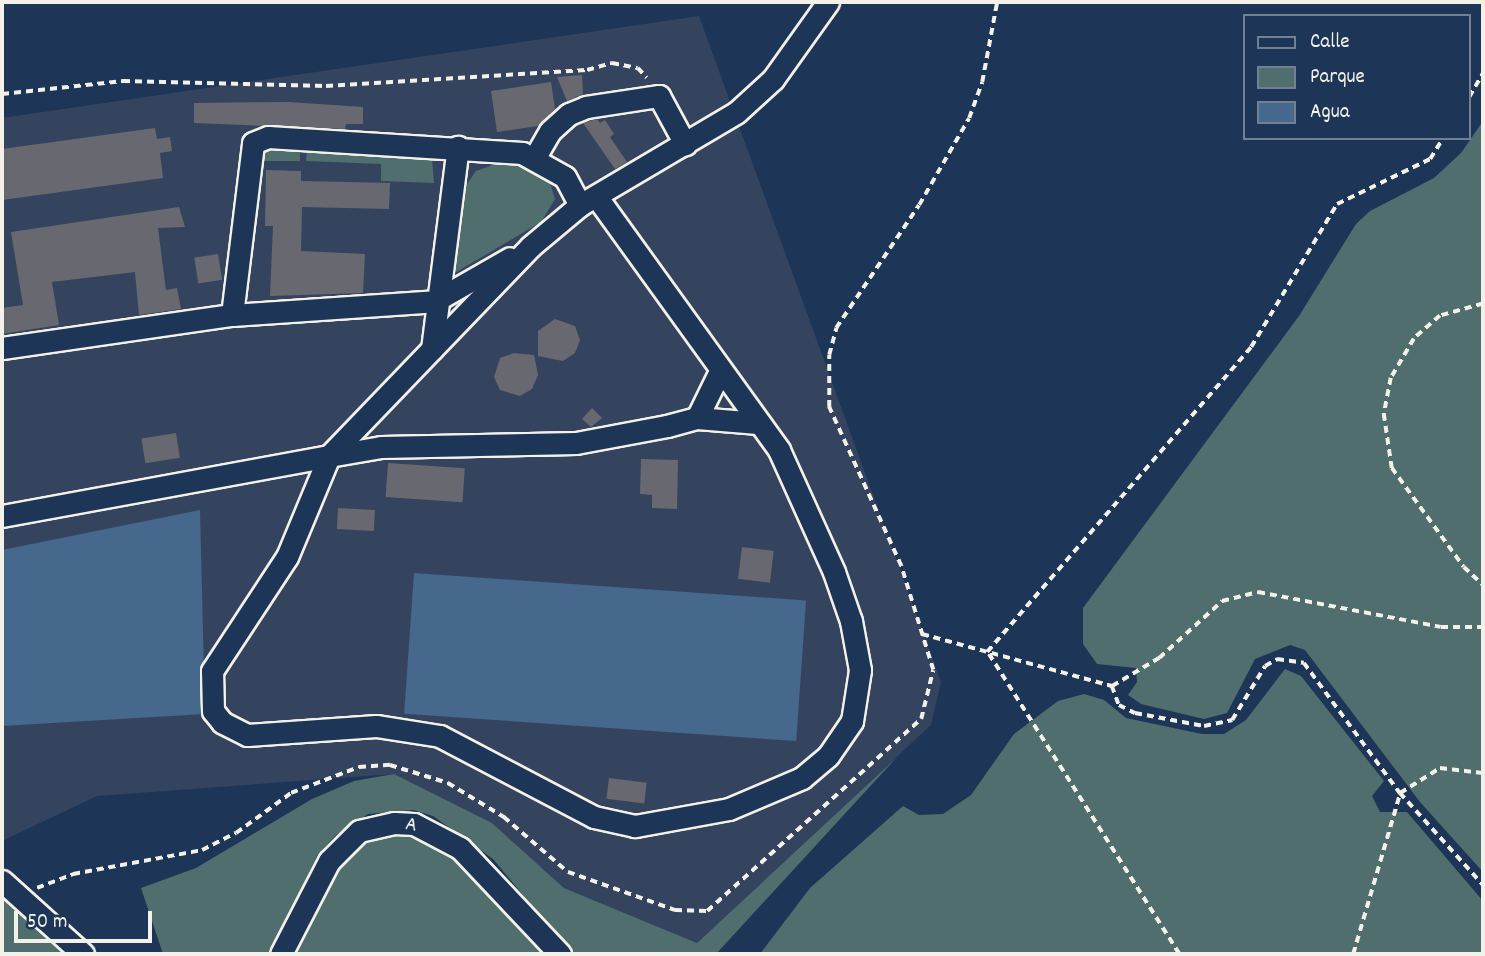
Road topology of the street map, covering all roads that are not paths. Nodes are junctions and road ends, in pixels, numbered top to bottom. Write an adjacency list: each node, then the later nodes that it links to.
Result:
1 (828, 2): 2 (street)
2 (685, 144): 4 (street); 5 (street)
3 (458, 147): 4 (street); 7 (street); 8 (street)
4 (535, 157): 5 (street)
5 (588, 201): 6 (street); 11 (street)
6 (531, 246): 7 (street); 10 (street)
7 (435, 301): 8 (street); 10 (street)
8 (232, 315): 9 (street)
9 (2, 348)
10 (432, 349): 14 (street)
11 (720, 371): 12 (street); 13 (street)
12 (697, 418): 13 (street); 14 (street)
13 (758, 423): 14 (street)
14 (329, 456): 15 (street)
15 (2, 516)
16 (2, 881): 17 (street)
17 (83, 954)
18 (281, 954): 19 (street, A)
19 (560, 954)

